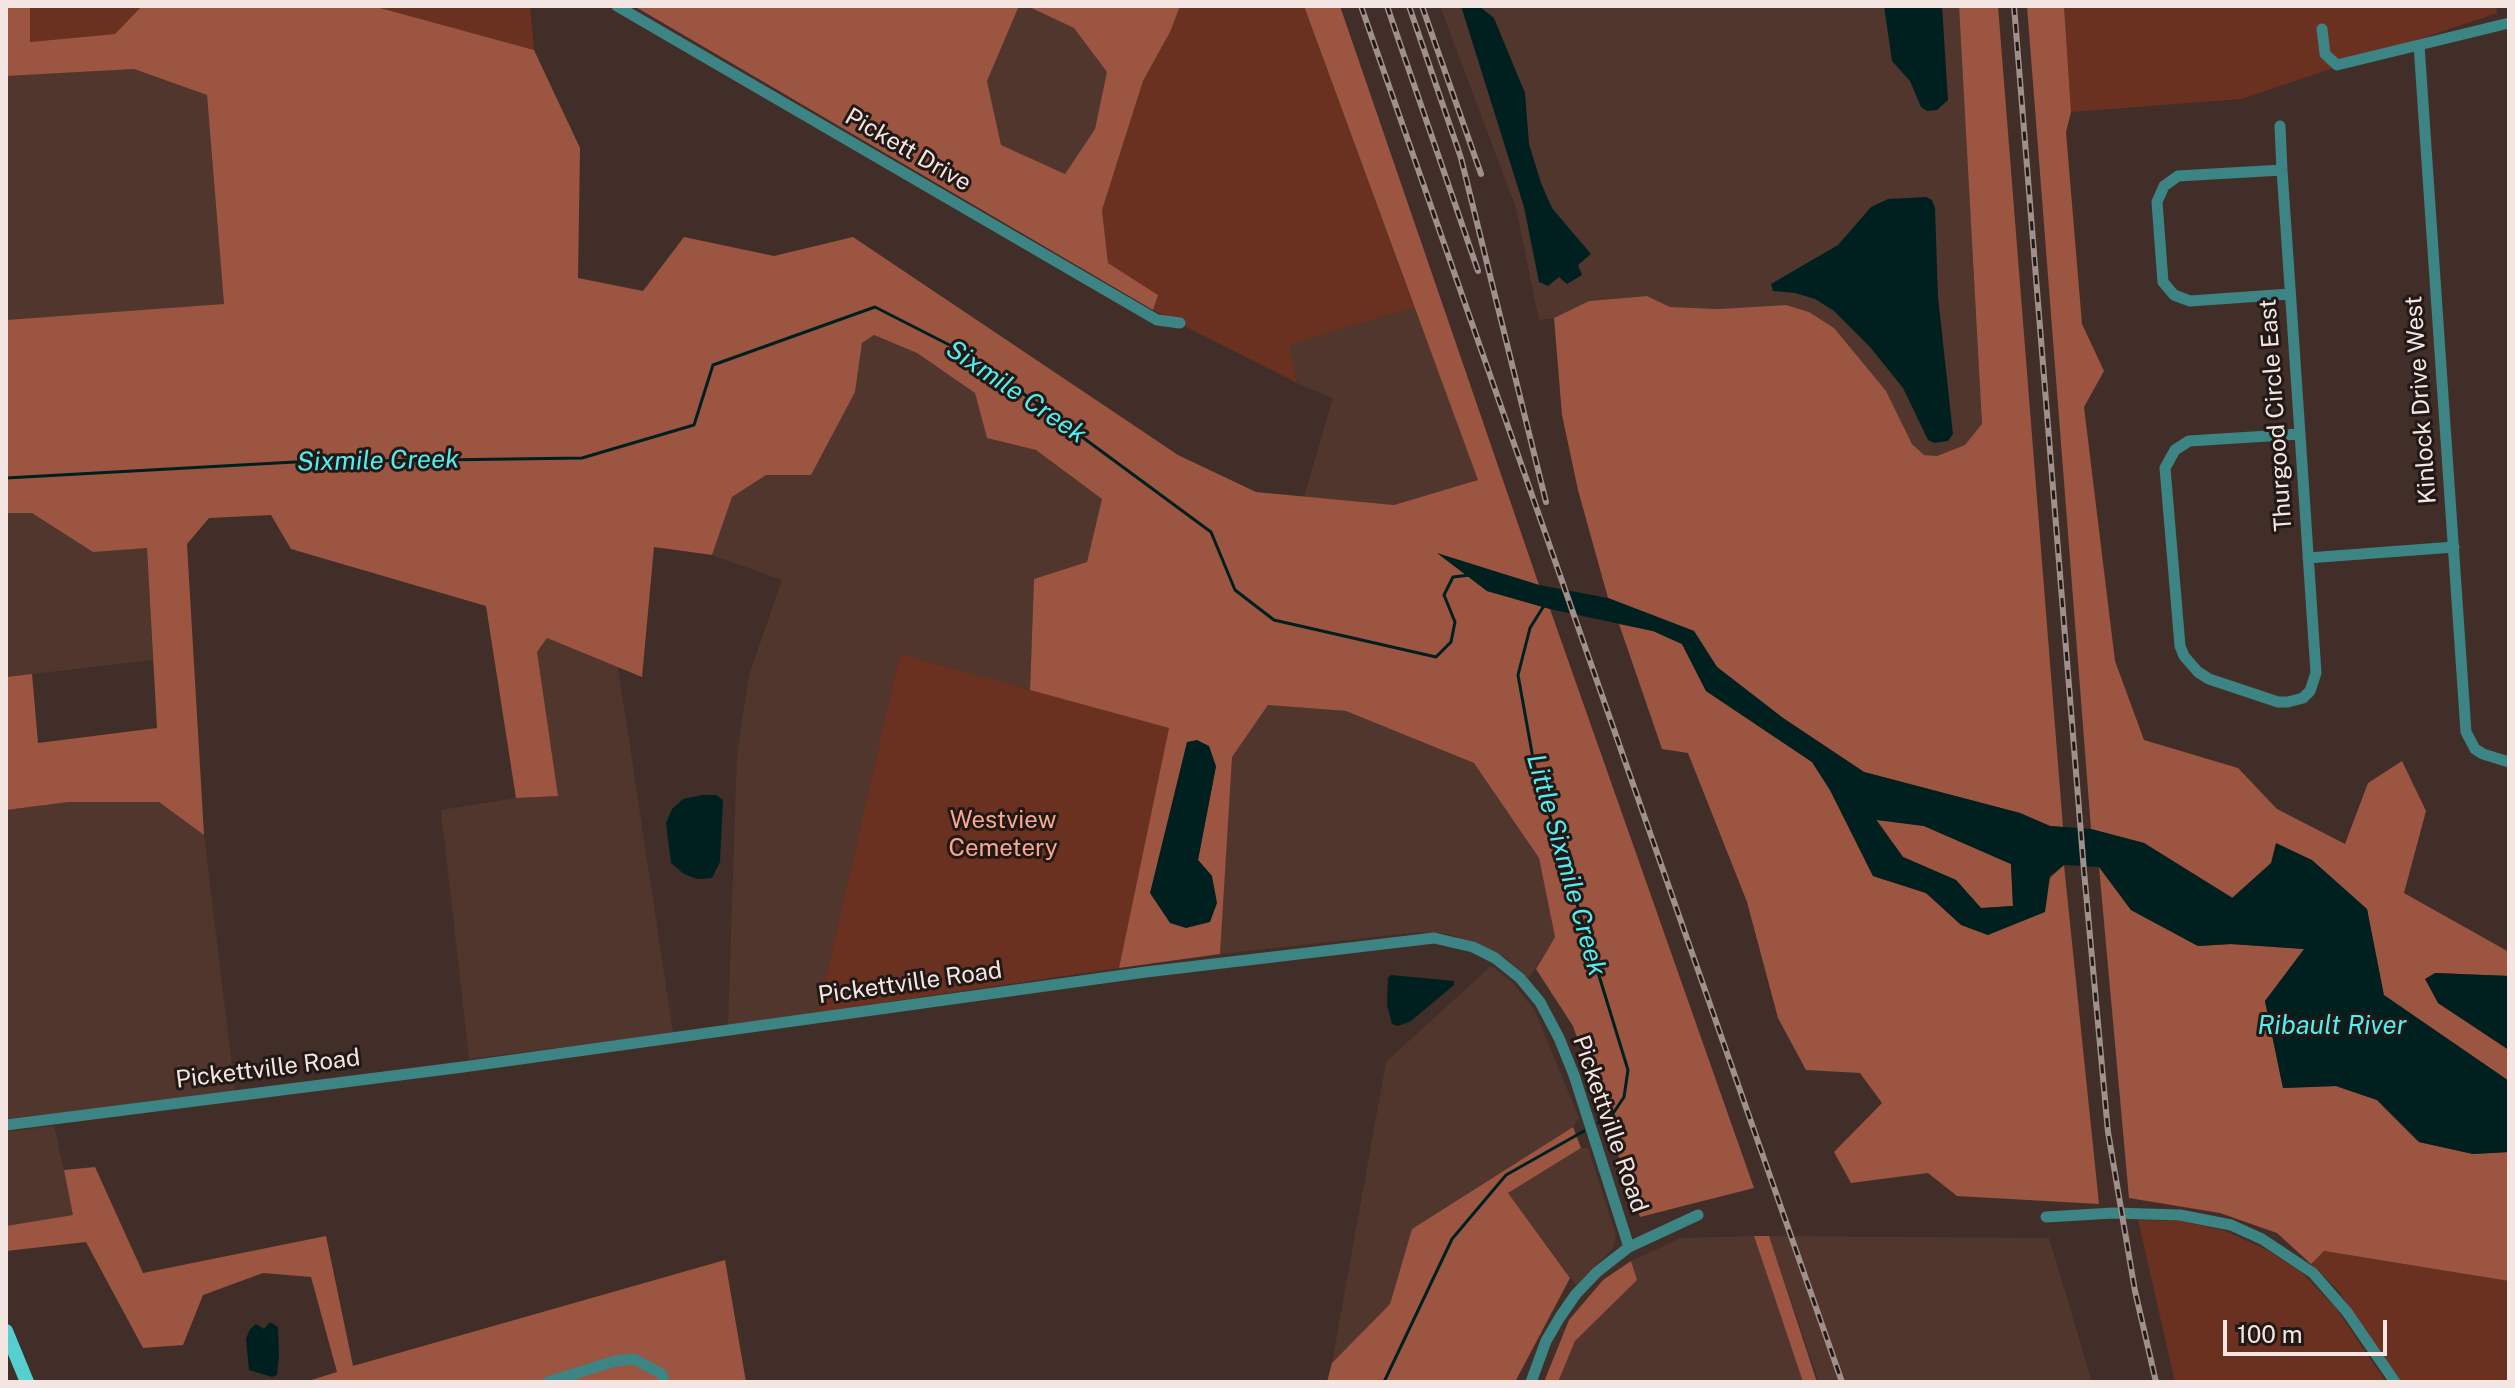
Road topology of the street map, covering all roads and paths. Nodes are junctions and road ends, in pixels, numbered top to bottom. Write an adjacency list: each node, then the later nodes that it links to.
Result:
1 (617, 6): 8 (street, Pickett Drive)
2 (2509, 23): 4 (street)
3 (2322, 29): 4 (street)
4 (2419, 45): 10 (street, Kinlock Drive West)
5 (2280, 126): 6 (street, Thurgood Circle East)
6 (2282, 170): 7 (street, Thurgood Circle East); 7 (street)
7 (2290, 294): 9 (street, Thurgood Circle East)
8 (1180, 323)
9 (2300, 434): 11 (street, Thurgood Circle East); 11 (street, Thurgood Circle East)
10 (2454, 547): 11 (street); 12 (street, Kinlock Drive West)
11 (2308, 558)
12 (2509, 762)
13 (6, 1125): 16 (street, Pickettville Road)
14 (1698, 1215): 16 (street)
15 (2046, 1217): 22 (street)
16 (1629, 1247): 21 (street)
17 (6, 1331): 18 (main road)
18 (27, 1382)
19 (548, 1382): 20 (street)
20 (664, 1382)
21 (1531, 1382)
22 (2395, 1382)

